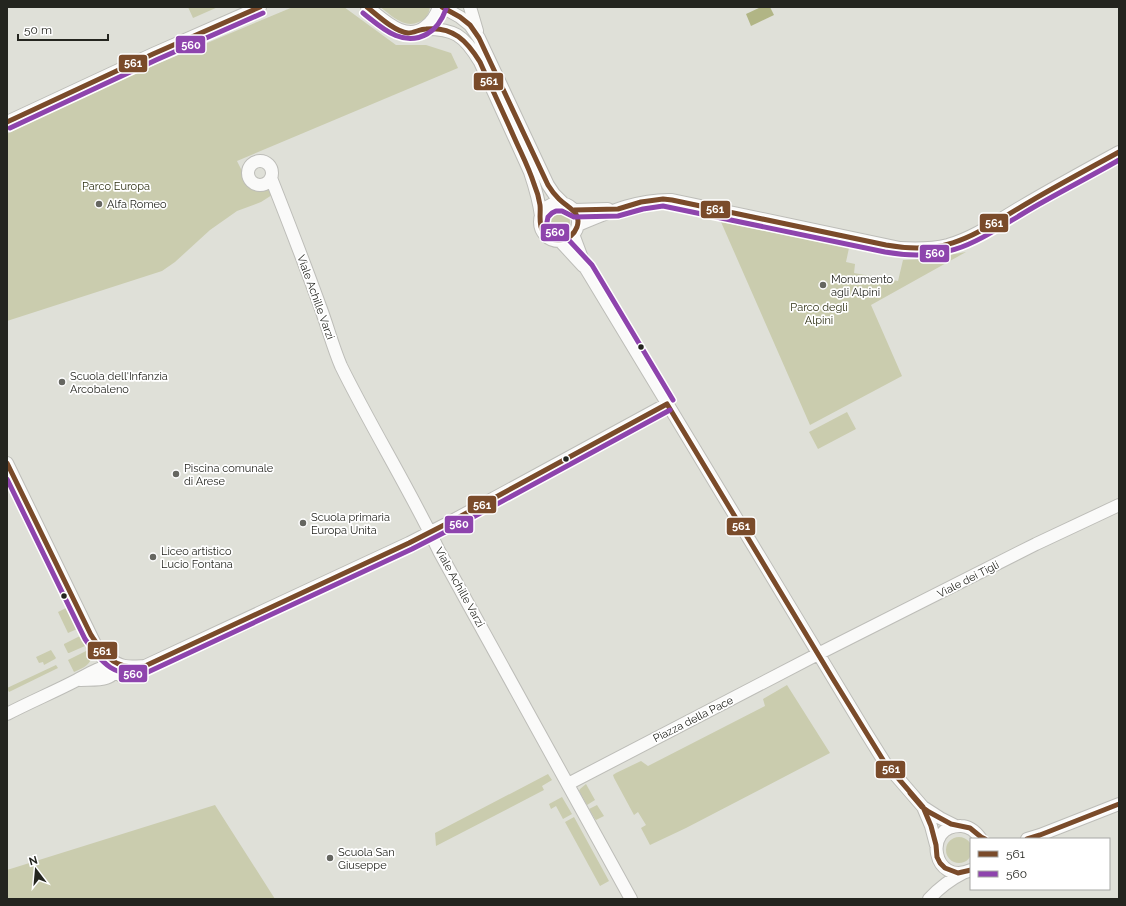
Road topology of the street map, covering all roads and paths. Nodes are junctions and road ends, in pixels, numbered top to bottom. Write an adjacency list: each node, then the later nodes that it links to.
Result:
1 (260, 7): 7 (street)
2 (367, 7): 5 (street)
3 (440, 7): 5 (street); 6 (street)
4 (470, 7): 6 (street)
5 (422, 29): 13 (street)
6 (479, 38): 10 (street)
7 (7, 122)
8 (1119, 152): 11 (street)
9 (272, 178): 20 (street, Viale Achille Varzi)
10 (563, 203): 12 (street); 13 (street)
11 (618, 209): 12 (street); 14 (street)
12 (574, 210): 14 (street)
13 (541, 216): 15 (street)
14 (576, 230): 15 (street); 16 (street)
15 (560, 241): 16 (street)
16 (586, 270): 17 (street)
17 (667, 404): 20 (street); 21 (street)
18 (7, 463): 22 (street)
19 (1119, 505): 21 (street, Viale dei Tigli)
20 (430, 532): 22 (street); 24 (street, Viale Achille Varzi)
21 (818, 654): 24 (street, Piazza della Pace); 26 (street)
22 (113, 667): 23 (street)
23 (7, 714)
24 (568, 784): 34 (street, Viale Achille Varzi)
25 (1119, 804): 29 (street)
26 (923, 807): 27 (street); 30 (street)
27 (956, 826): 28 (street); 30 (street)
28 (981, 838)
29 (1031, 838)
30 (936, 845): 31 (street)
31 (940, 863): 32 (street); 33 (street)
32 (968, 871): 33 (street)
33 (932, 896)
34 (630, 899)

